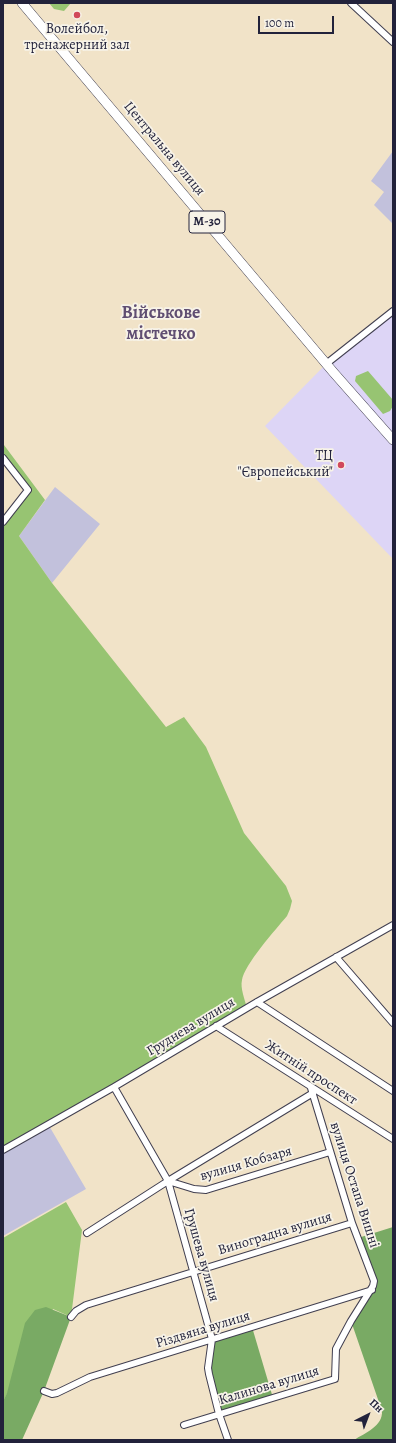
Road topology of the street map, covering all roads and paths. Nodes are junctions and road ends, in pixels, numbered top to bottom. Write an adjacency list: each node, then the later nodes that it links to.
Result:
1 (22, 3): 5 (highway, Центральна вулиця / М-30)
2 (352, 3): 3 (street)
3 (393, 42)
4 (393, 311): 5 (street)
5 (326, 364): 6 (highway, Центральна вулиця / М-30)
6 (393, 440)
7 (3, 458): 8 (street)
8 (3, 522)
9 (393, 925): 10 (street, Груднева вулиця)
10 (336, 957): 11 (street, Груднева вулиця); 12 (street)
11 (257, 1002): 13 (street, Груднева вулиця); 16 (street)
12 (393, 1023)
13 (216, 1026): 14 (street, Груднева вулиця); 15 (street, Житній проспект)
14 (114, 1088): 18 (street, Груднева вулиця); 20 (street, Грушева вулиця)
15 (312, 1091): 17 (street, Житній проспект); 19 (street, вулиця Остапа Вишні); 20 (street, вулиця Кобзаря)
16 (393, 1091)
17 (393, 1139)
18 (3, 1150)
19 (330, 1152): 20 (street, вулиця Кобзаря); 21 (street, вулиця Остапа Вишні)
20 (168, 1181): 22 (street, вулиця Кобзаря); 23 (street, Грушева вулиця)
21 (352, 1223): 23 (street, Виноградна вулиця); 24 (street, вулиця Остапа Вишні)
22 (87, 1232)
23 (194, 1271): 25 (street, Виноградна вулиця); 26 (street, Грушева вулиця)
24 (372, 1290): 26 (street, Різдвяна вулиця); 28 (street, Калинова вулиця)
25 (71, 1317)
26 (212, 1339): 27 (street, Різдвяна вулиця); 28 (street, Грушева вулиця)
27 (44, 1391)
28 (219, 1414): 29 (street, Калинова вулиця); 30 (street, Грушева вулиця)
29 (184, 1425)
30 (228, 1440)

